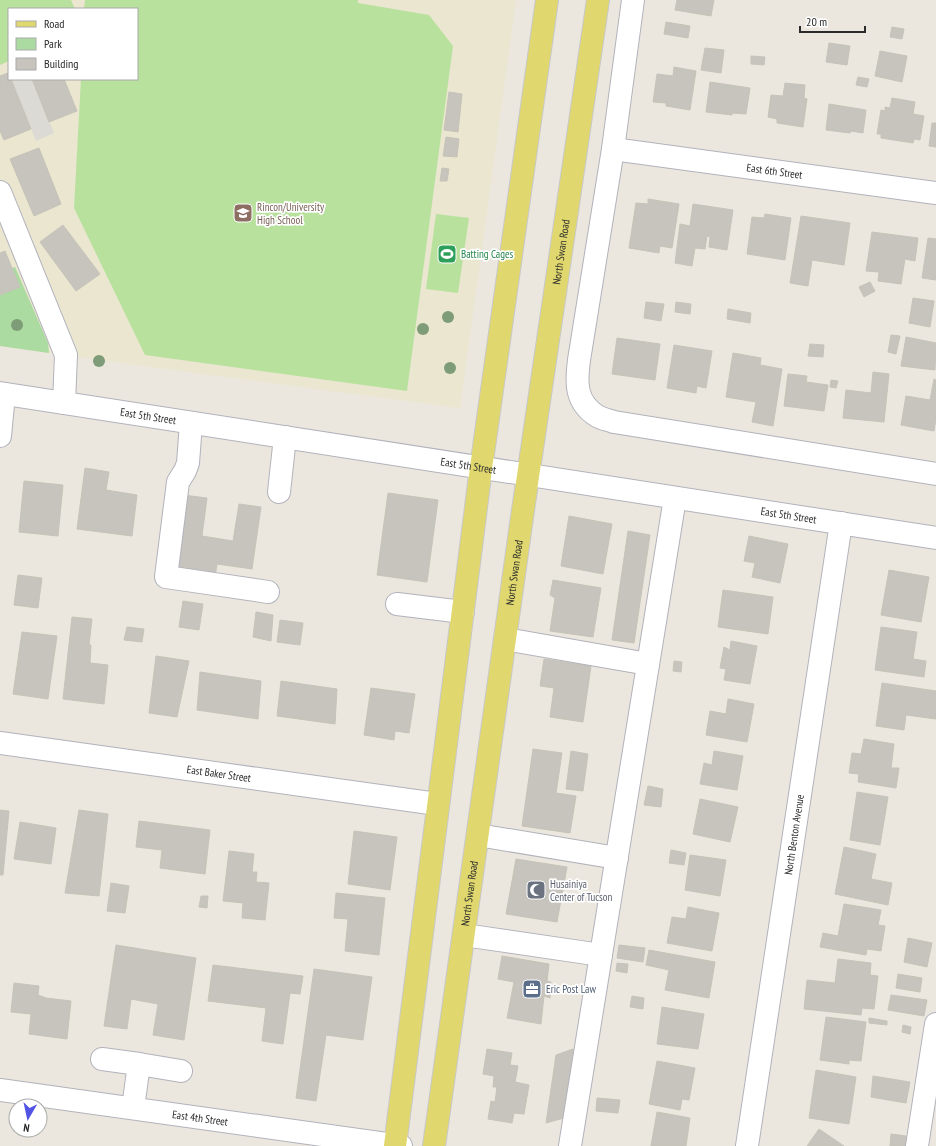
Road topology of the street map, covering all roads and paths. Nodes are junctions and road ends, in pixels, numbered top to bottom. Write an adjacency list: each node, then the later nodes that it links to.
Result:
1 (547, 0): 12 (main road)
2 (598, 0): 14 (main road, North Swan Road)
3 (633, 0): 4 (street)
4 (613, 149): 6 (street, East 6th Street); 13 (street)
5 (0, 192): 8 (street)
6 (936, 193)
7 (2, 394): 8 (street, East 5th Street); 10 (street)
8 (64, 403): 9 (street, East 5th Street)
9 (191, 423): 11 (street, East 5th Street); 19 (street)
10 (0, 436)
11 (285, 437): 12 (street, East 5th Street); 15 (street)
12 (481, 468): 14 (street, East 5th Street); 21 (main road)
13 (936, 474)
14 (528, 475): 16 (street, East 5th Street); 22 (main road, North Swan Road)
15 (279, 492)
16 (675, 498): 17 (street, East 5th Street); 23 (street)
17 (841, 523): 18 (street, East 5th Street); 39 (street, North Benton Avenue)
18 (936, 538)
19 (268, 592)
20 (397, 604): 21 (street)
21 (462, 612): 25 (main road)
22 (505, 639): 23 (street); 26 (main road, North Swan Road)
23 (648, 664): 27 (street)
24 (0, 743): 25 (street, East Baker Street)
25 (437, 804): 36 (main road)
26 (478, 835): 27 (street); 28 (main road, North Swan Road)
27 (617, 858): 29 (street)
28 (464, 935): 29 (street); 37 (main road, North Swan Road)
29 (601, 956): 38 (street)
30 (936, 1024): 40 (street)
31 (102, 1059): 32 (street)
32 (139, 1064): 33 (street); 35 (street)
33 (181, 1071)
34 (0, 1090): 35 (street, East 4th Street)
35 (133, 1108): 36 (street, East 4th Street)
36 (397, 1146)
37 (434, 1146)
38 (570, 1146)
39 (747, 1146)
40 (917, 1146)

